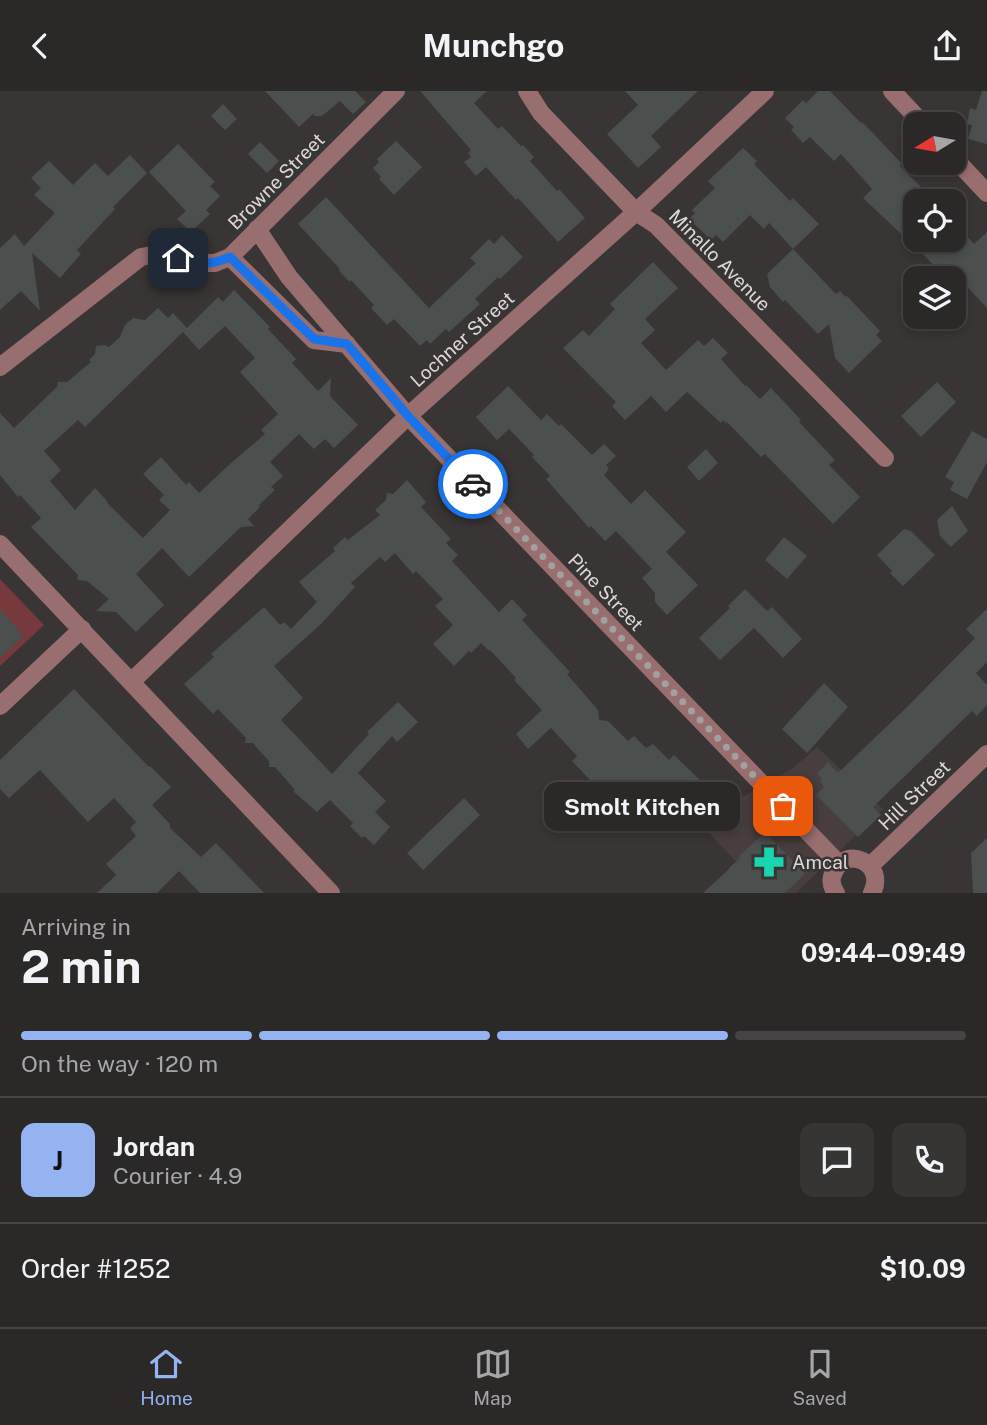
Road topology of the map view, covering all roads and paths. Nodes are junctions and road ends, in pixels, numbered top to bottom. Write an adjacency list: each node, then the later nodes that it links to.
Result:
1 (396, 91): 9 (street, Browne Street)
2 (527, 91): 8 (street, Minallo Avenue)
3 (765, 91): 8 (street, Lochner Street)
4 (892, 91): 5 (street)
5 (912, 112)
6 (966, 171): 7 (street)
7 (987, 193)
8 (636, 212): 13 (street, Lochner Street); 14 (street, Minallo Avenue)
9 (257, 229): 10 (street, Browne Street); 11 (street, Pine Street)
10 (230, 257): 11 (street); 12 (street, Browne Street)
11 (347, 344): 13 (street, Pine Street)
12 (0, 367)
13 (408, 416): 17 (street, Lochner Street); 20 (street, Pine Street)
14 (886, 458)
15 (0, 544): 16 (street)
16 (82, 629): 17 (street); 18 (street)
17 (131, 681): 22 (street)
18 (0, 706)
19 (987, 754): 21 (street, Hill Street)
20 (839, 864): 21 (street); 23 (street)
21 (870, 866): 24 (street)
22 (331, 893)
23 (835, 893)
24 (872, 893)

